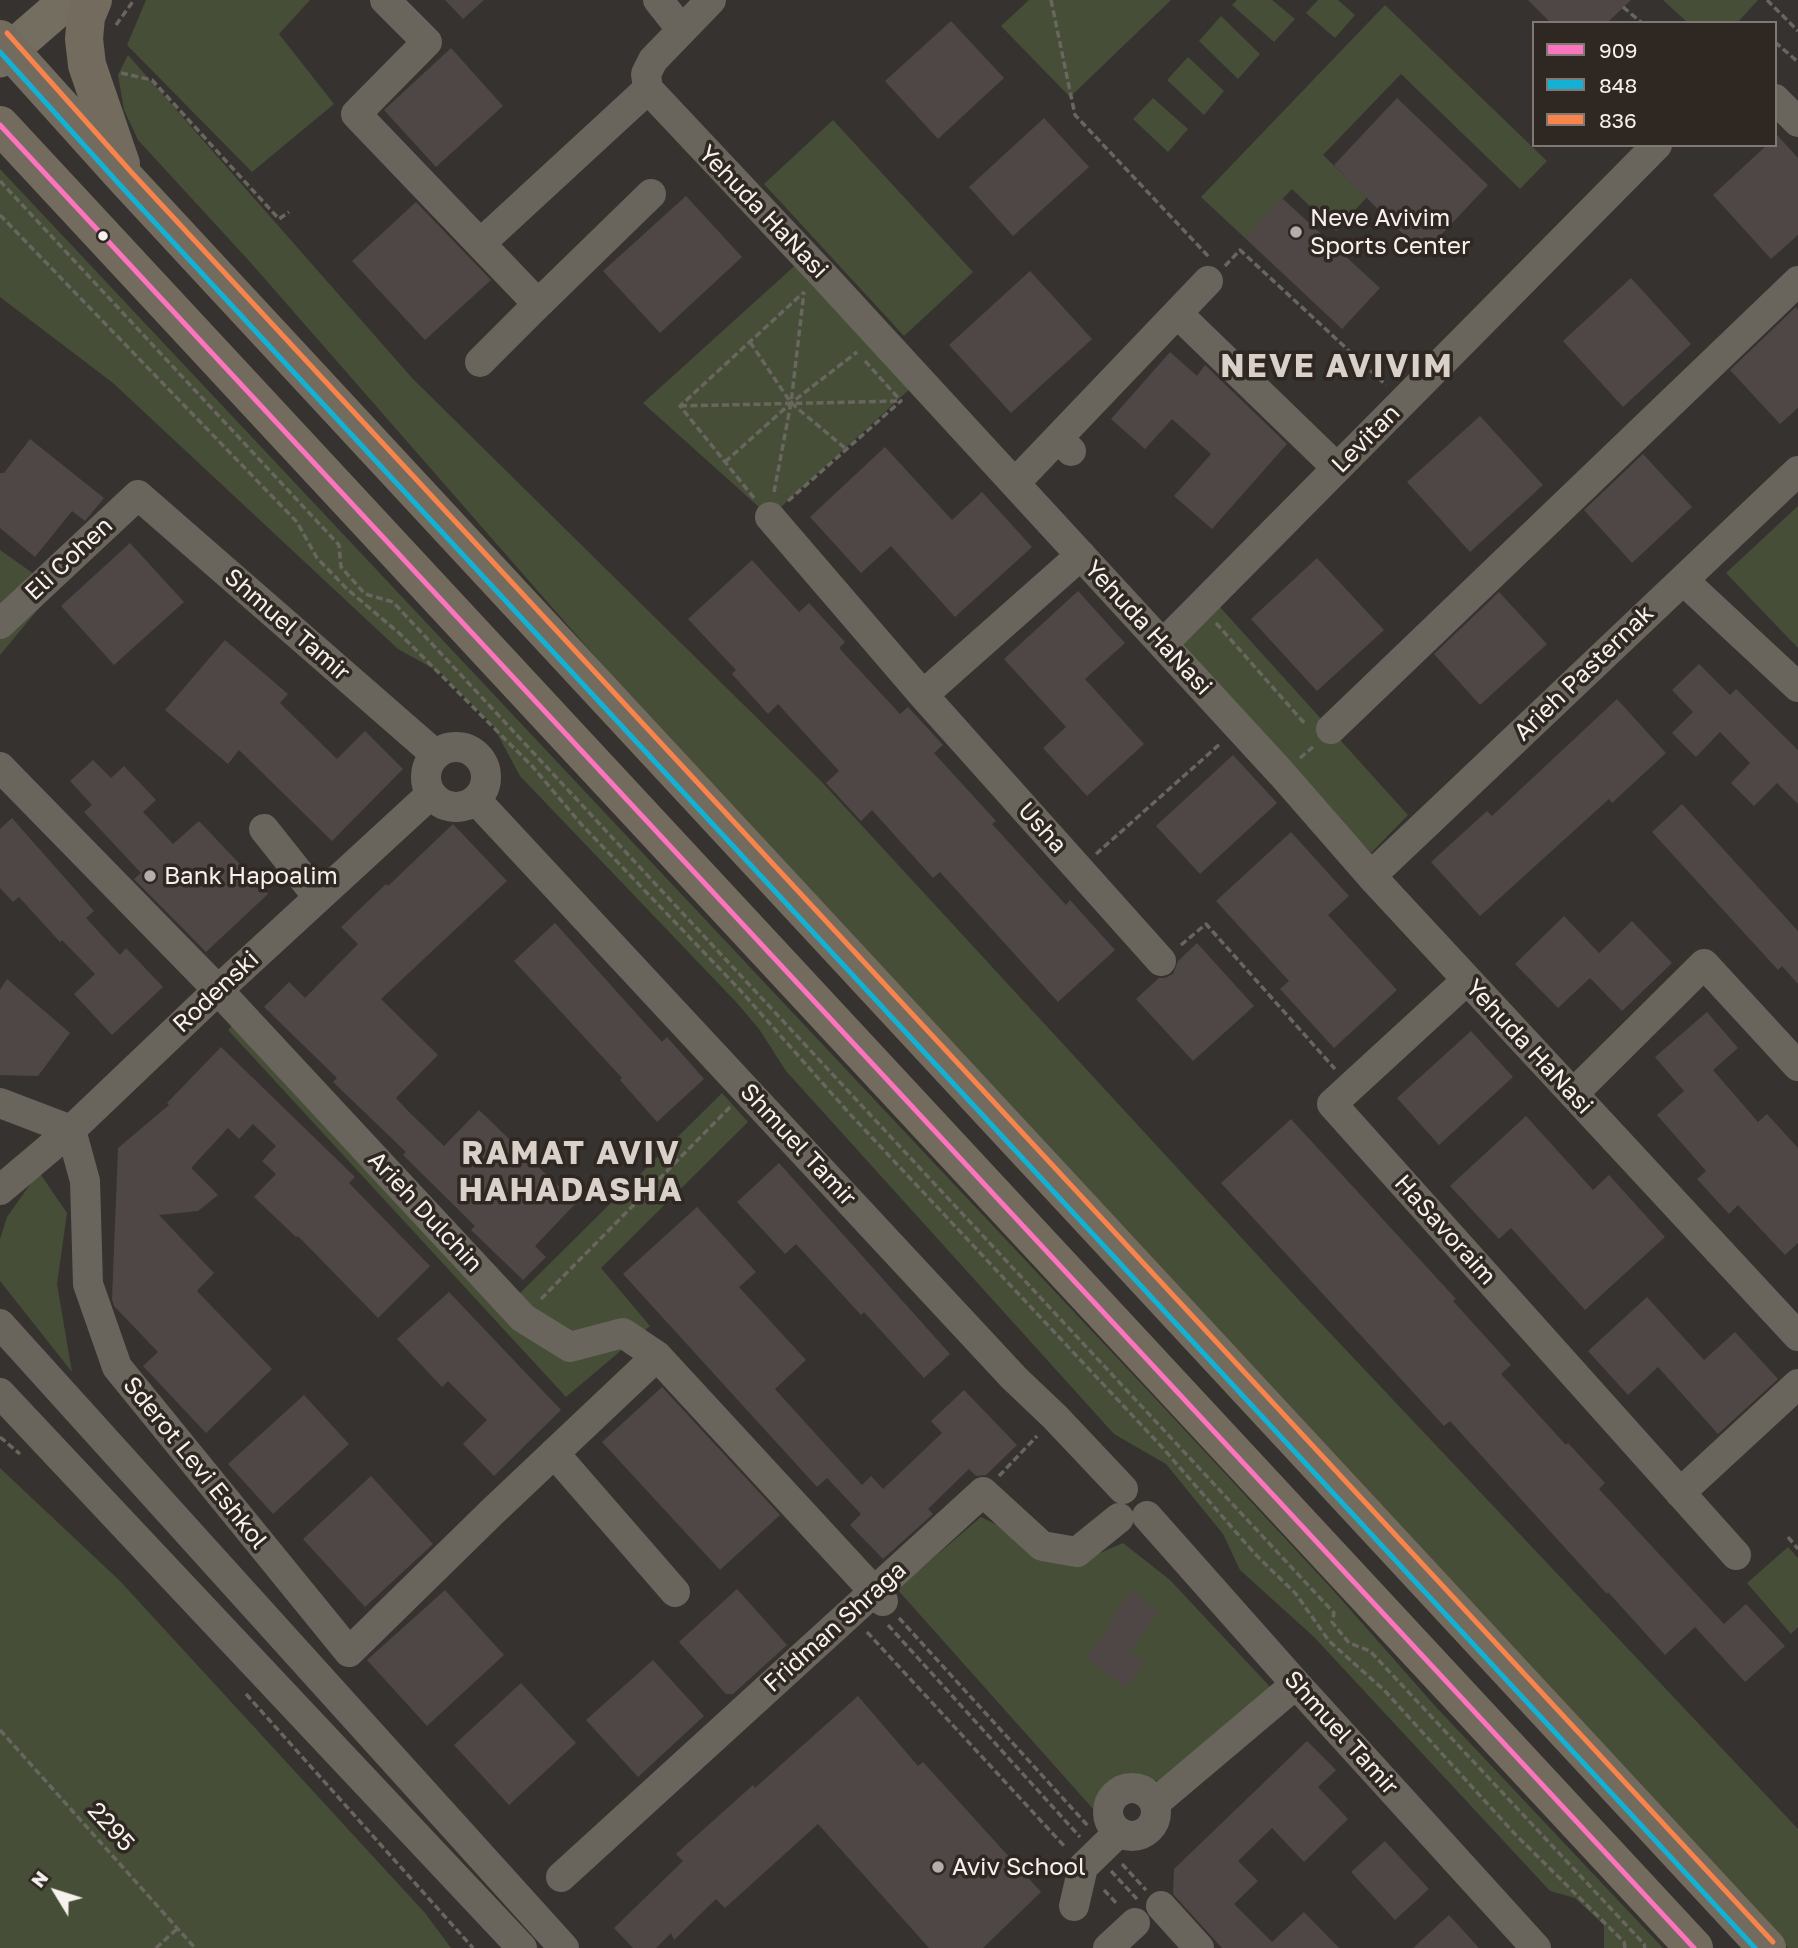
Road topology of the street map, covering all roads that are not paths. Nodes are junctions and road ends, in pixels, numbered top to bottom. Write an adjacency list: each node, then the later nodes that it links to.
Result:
1 (68, 0): 7 (main road)
2 (93, 0): 13 (highway)
3 (385, 0): 15 (street)
4 (658, 0): 6 (street)
5 (711, 0): 6 (street)
6 (681, 29): 8 (street)
7 (3, 49): 13 (highway)
8 (648, 89): 15 (street); 23 (street, Yehuda HaNasi)
9 (1777, 101): 10 (street)
10 (1798, 122)
11 (0, 125): 69 (highway)
12 (1655, 147): 21 (street, Levitan)
13 (127, 179): 70 (highway)
14 (651, 194): 18 (street)
15 (481, 243): 18 (street)
16 (1215, 276): 19 (street)
17 (1798, 281): 32 (street)
18 (538, 304): 20 (street)
19 (1178, 314): 21 (street); 23 (street)
20 (480, 362)
21 (1337, 468): 29 (street, Levitan)
22 (1798, 471): 27 (street, Arieh Pasternak)
23 (1015, 484): 26 (street, Yehuda HaNasi)
24 (138, 495): 28 (street, Eli Cohen); 33 (street, Shmuel Tamir)
25 (769, 517): 31 (street, Usha)
26 (1081, 555): 29 (street, Yehuda HaNasi); 31 (street)
27 (1682, 580): 30 (street); 38 (street, Arieh Pasternak)
28 (0, 624)
29 (1163, 644): 38 (street, Yehuda HaNasi)
30 (1798, 687)
31 (923, 695): 40 (street, Usha)
32 (1331, 729)
33 (436, 755): 35 (street); 36 (street)
34 (0, 767): 42 (street, Arieh Dulchin)
35 (432, 794): 36 (street); 39 (street, Rodenski)
36 (476, 800): 55 (street, Shmuel Tamir)
37 (264, 829): 39 (street)
38 (1371, 876): 41 (street, Yehuda HaNasi)
39 (318, 897): 42 (street, Rodenski)
40 (1161, 961)
41 (1467, 980): 44 (street, Yehuda HaNasi); 54 (street, HaSavoraim)
42 (218, 989): 46 (street, Rodenski); 50 (street, Arieh Dulchin)
43 (1798, 1066): 44 (street)
44 (1573, 1094): 49 (street, Yehuda HaNasi)
45 (0, 1103): 46 (street)
46 (71, 1130): 47 (street, Rodenski); 53 (street, Sderot Levi Eshkol)
47 (1, 1189)
48 (0, 1324): 65 (street, Sderot Levi Eshkol)
49 (1798, 1336)
50 (657, 1356): 53 (street); 58 (street, Arieh Dulchin)
51 (1798, 1384): 54 (street)
52 (0, 1393): 64 (street)
53 (554, 1453): 57 (street)
54 (1680, 1493): 56 (street, HaSavoraim)
55 (1133, 1517): 58 (street, Fridman Shraga); 59 (street, Shmuel Tamir)
56 (1736, 1555)
57 (676, 1592)
58 (880, 1604): 60 (street, Fridman Shraga)
59 (1296, 1684): 61 (street); 68 (street, Shmuel Tamir)
60 (561, 1877)
61 (1073, 1906)
62 (1161, 1906): 67 (street)
63 (1135, 1923): 66 (street)
64 (522, 1948)
65 (564, 1948)
66 (1108, 1948)
67 (1199, 1948)
68 (1536, 1948)
69 (1693, 1948)
70 (1767, 1948)

